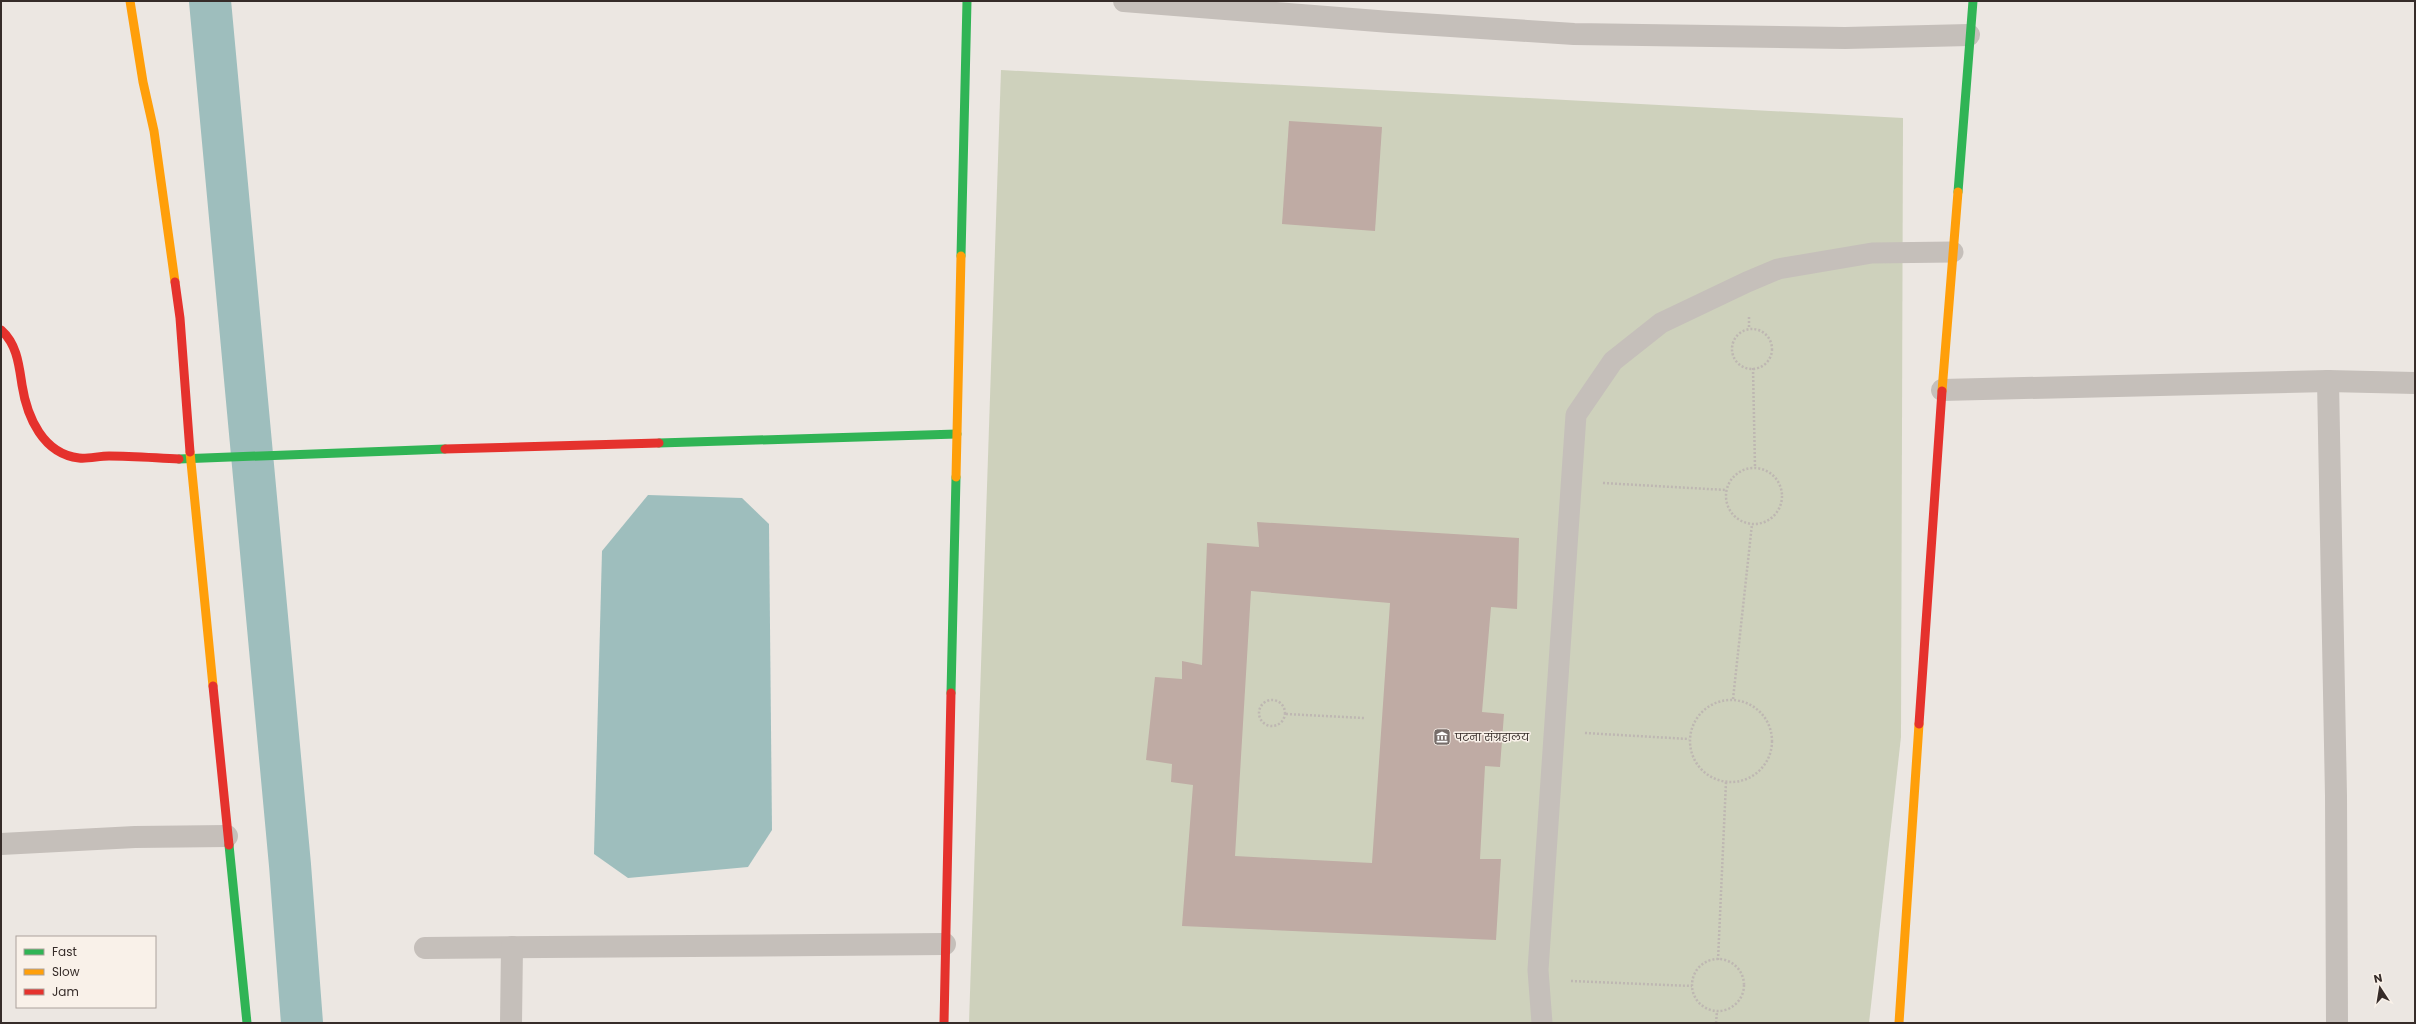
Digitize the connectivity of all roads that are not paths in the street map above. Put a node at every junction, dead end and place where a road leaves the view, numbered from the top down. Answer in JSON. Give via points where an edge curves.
{"nodes":[{"id":1,"x":130,"y":1,"type":"edge"},
{"id":2,"x":967,"y":1,"type":"edge"},
{"id":3,"x":1124,"y":1,"type":"edge"},
{"id":4,"x":1973,"y":1,"type":"edge"},
{"id":5,"x":1969,"y":35,"type":"junction"},
{"id":6,"x":1953,"y":252,"type":"junction"},
{"id":7,"x":1,"y":330,"type":"edge"},
{"id":8,"x":2328,"y":381,"type":"junction"},
{"id":9,"x":2415,"y":383,"type":"edge"},
{"id":10,"x":1942,"y":390,"type":"junction"},
{"id":11,"x":957,"y":434,"type":"junction"},
{"id":12,"x":191,"y":460,"type":"junction"},
{"id":13,"x":227,"y":836,"type":"junction"},
{"id":14,"x":1,"y":844,"type":"edge"},
{"id":15,"x":945,"y":944,"type":"junction"},
{"id":16,"x":512,"y":947,"type":"junction"},
{"id":17,"x":424,"y":948,"type":"dead end"},
{"id":18,"x":247,"y":1023,"type":"edge"},
{"id":19,"x":511,"y":1023,"type":"edge"},
{"id":20,"x":944,"y":1023,"type":"edge"},
{"id":21,"x":1542,"y":1023,"type":"edge"},
{"id":22,"x":1899,"y":1023,"type":"edge"},
{"id":23,"x":2337,"y":1023,"type":"edge"}],
"edges":[{"from":1,"to":12,"type":"street","via":[[170,237],[180,318]]},
{"from":2,"to":11,"type":"street"},
{"from":3,"to":5,"type":"street","via":[[1574,34],[1845,38]]},
{"from":4,"to":5,"type":"street"},
{"from":5,"to":6,"type":"street"},
{"from":6,"to":10,"type":"street"},
{"from":6,"to":21,"type":"lane","via":[[1872,253],[1778,269],[1661,323],[1613,361],[1576,415],[1537,979]]},
{"from":7,"to":12,"type":"street","via":[[10,338],[19,364],[25,403],[39,433],[56,452],[79,458],[108,456]]},
{"from":8,"to":9,"type":"street"},
{"from":8,"to":10,"type":"street"},
{"from":8,"to":23,"type":"street","via":[[2336,796]]},
{"from":10,"to":22,"type":"street"},
{"from":11,"to":12,"type":"street","via":[[297,453]]},
{"from":11,"to":15,"type":"street"},
{"from":12,"to":13,"type":"street"},
{"from":13,"to":14,"type":"street","via":[[135,837]]},
{"from":13,"to":18,"type":"street"},
{"from":15,"to":16,"type":"street"},
{"from":15,"to":20,"type":"street"},
{"from":16,"to":17,"type":"street"},
{"from":16,"to":19,"type":"street"}]}
